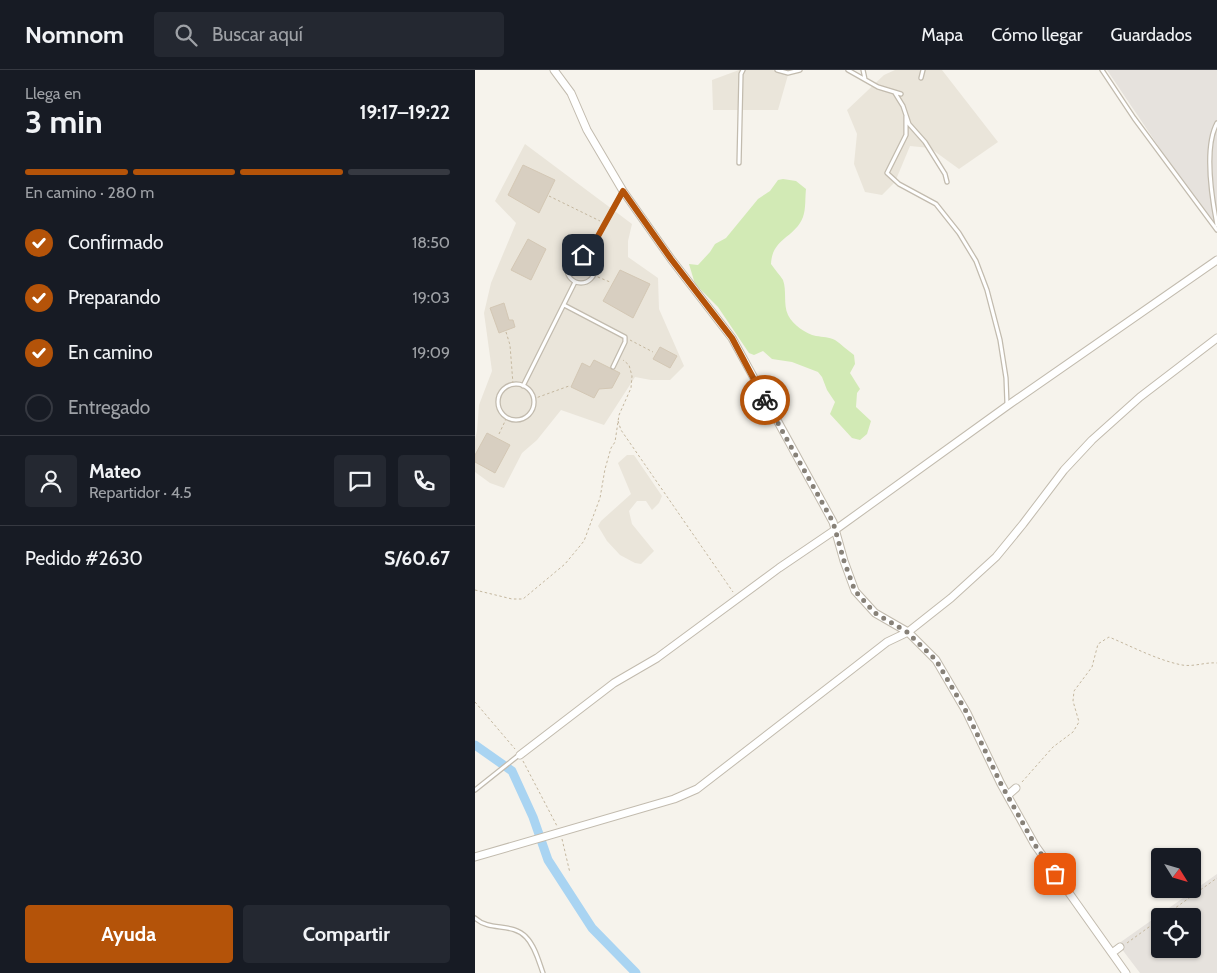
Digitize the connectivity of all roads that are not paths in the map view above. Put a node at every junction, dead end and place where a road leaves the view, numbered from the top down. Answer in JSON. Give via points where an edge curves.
{"nodes":[{"id":1,"x":554,"y":70,"type":"edge"},
{"id":2,"x":743,"y":70,"type":"edge"},
{"id":3,"x":777,"y":70,"type":"edge"},
{"id":4,"x":800,"y":70,"type":"edge"},
{"id":5,"x":848,"y":70,"type":"edge"},
{"id":6,"x":864,"y":70,"type":"edge"},
{"id":7,"x":923,"y":70,"type":"edge"},
{"id":8,"x":1102,"y":70,"type":"edge"},
{"id":9,"x":921,"y":78,"type":"dead end"},
{"id":10,"x":865,"y":79,"type":"junction"},
{"id":11,"x":895,"y":93,"type":"junction"},
{"id":12,"x":901,"y":94,"type":"dead end"},
{"id":13,"x":906,"y":116,"type":"junction"},
{"id":14,"x":1217,"y":124,"type":"edge"},
{"id":15,"x":739,"y":163,"type":"dead end"},
{"id":16,"x":947,"y":182,"type":"dead end"},
{"id":17,"x":623,"y":191,"type":"junction"},
{"id":18,"x":1217,"y":225,"type":"edge"},
{"id":19,"x":1217,"y":230,"type":"edge"},
{"id":20,"x":587,"y":256,"type":"junction"},
{"id":21,"x":1217,"y":260,"type":"edge"},
{"id":22,"x":575,"y":282,"type":"junction"},
{"id":23,"x":564,"y":305,"type":"junction"},
{"id":24,"x":1217,"y":338,"type":"edge"},
{"id":25,"x":613,"y":367,"type":"dead end"},
{"id":26,"x":523,"y":386,"type":"junction"},
{"id":27,"x":1007,"y":406,"type":"junction"},
{"id":28,"x":835,"y":530,"type":"junction"},
{"id":29,"x":907,"y":632,"type":"junction"},
{"id":30,"x":520,"y":755,"type":"joint"},
{"id":31,"x":1016,"y":788,"type":"road end"},
{"id":32,"x":475,"y":790,"type":"edge"},
{"id":33,"x":1008,"y":795,"type":"junction"},
{"id":34,"x":475,"y":857,"type":"edge"},
{"id":35,"x":475,"y":918,"type":"edge"},
{"id":36,"x":1120,"y":947,"type":"road end"},
{"id":37,"x":1112,"y":953,"type":"junction"},
{"id":38,"x":543,"y":973,"type":"edge"},
{"id":39,"x":1126,"y":973,"type":"edge"}],
"edges":[{"from":1,"to":17,"type":"street","via":[[571,93],[587,130]]},
{"from":2,"to":15,"type":"lane","via":[[739,101]]},
{"from":3,"to":4,"type":"lane","via":[[788,73]]},
{"from":5,"to":10,"type":"lane"},
{"from":6,"to":10,"type":"lane"},
{"from":7,"to":9,"type":"lane"},
{"from":8,"to":19,"type":"lane"},
{"from":10,"to":11,"type":"lane"},
{"from":11,"to":12,"type":"lane"},
{"from":11,"to":13,"type":"lane"},
{"from":13,"to":16,"type":"lane"},
{"from":13,"to":27,"type":"lane","via":[[906,134],[887,173],[899,184],[935,204],[959,233],[976,261],[1000,340]]},
{"from":14,"to":18,"type":"lane","via":[[1210,148],[1211,187]]},
{"from":17,"to":20,"type":"lane"},
{"from":17,"to":28,"type":"street","via":[[732,338]]},
{"from":20,"to":22,"type":"lane","via":[[593,262],[593,275],[588,281]]},
{"from":20,"to":22,"type":"lane","via":[[574,256],[568,263],[567,272]]},
{"from":21,"to":27,"type":"street"},
{"from":22,"to":23,"type":"lane"},
{"from":23,"to":25,"type":"lane","via":[[625,337]]},
{"from":23,"to":26,"type":"lane"},
{"from":24,"to":29,"type":"street","via":[[1146,392],[1092,440],[1064,470],[996,557]]},
{"from":26,"to":26,"type":"lane","via":[[531,392],[531,409],[525,417],[507,417],[499,409],[498,398],[505,388],[513,384]]},
{"from":27,"to":28,"type":"street"},
{"from":28,"to":29,"type":"street","via":[[855,591],[875,613]]},
{"from":28,"to":30,"type":"street","via":[[657,658],[614,682]]},
{"from":29,"to":33,"type":"street","via":[[936,660]]},
{"from":29,"to":34,"type":"street","via":[[887,642],[691,793]]},
{"from":30,"to":32,"type":"lane"},
{"from":31,"to":33,"type":"street"},
{"from":33,"to":37,"type":"street","via":[[1035,845]]},
{"from":35,"to":38,"type":"lane","via":[[485,925],[513,928],[521,933],[532,945]]},
{"from":36,"to":37,"type":"street"},
{"from":37,"to":39,"type":"street"}]}
